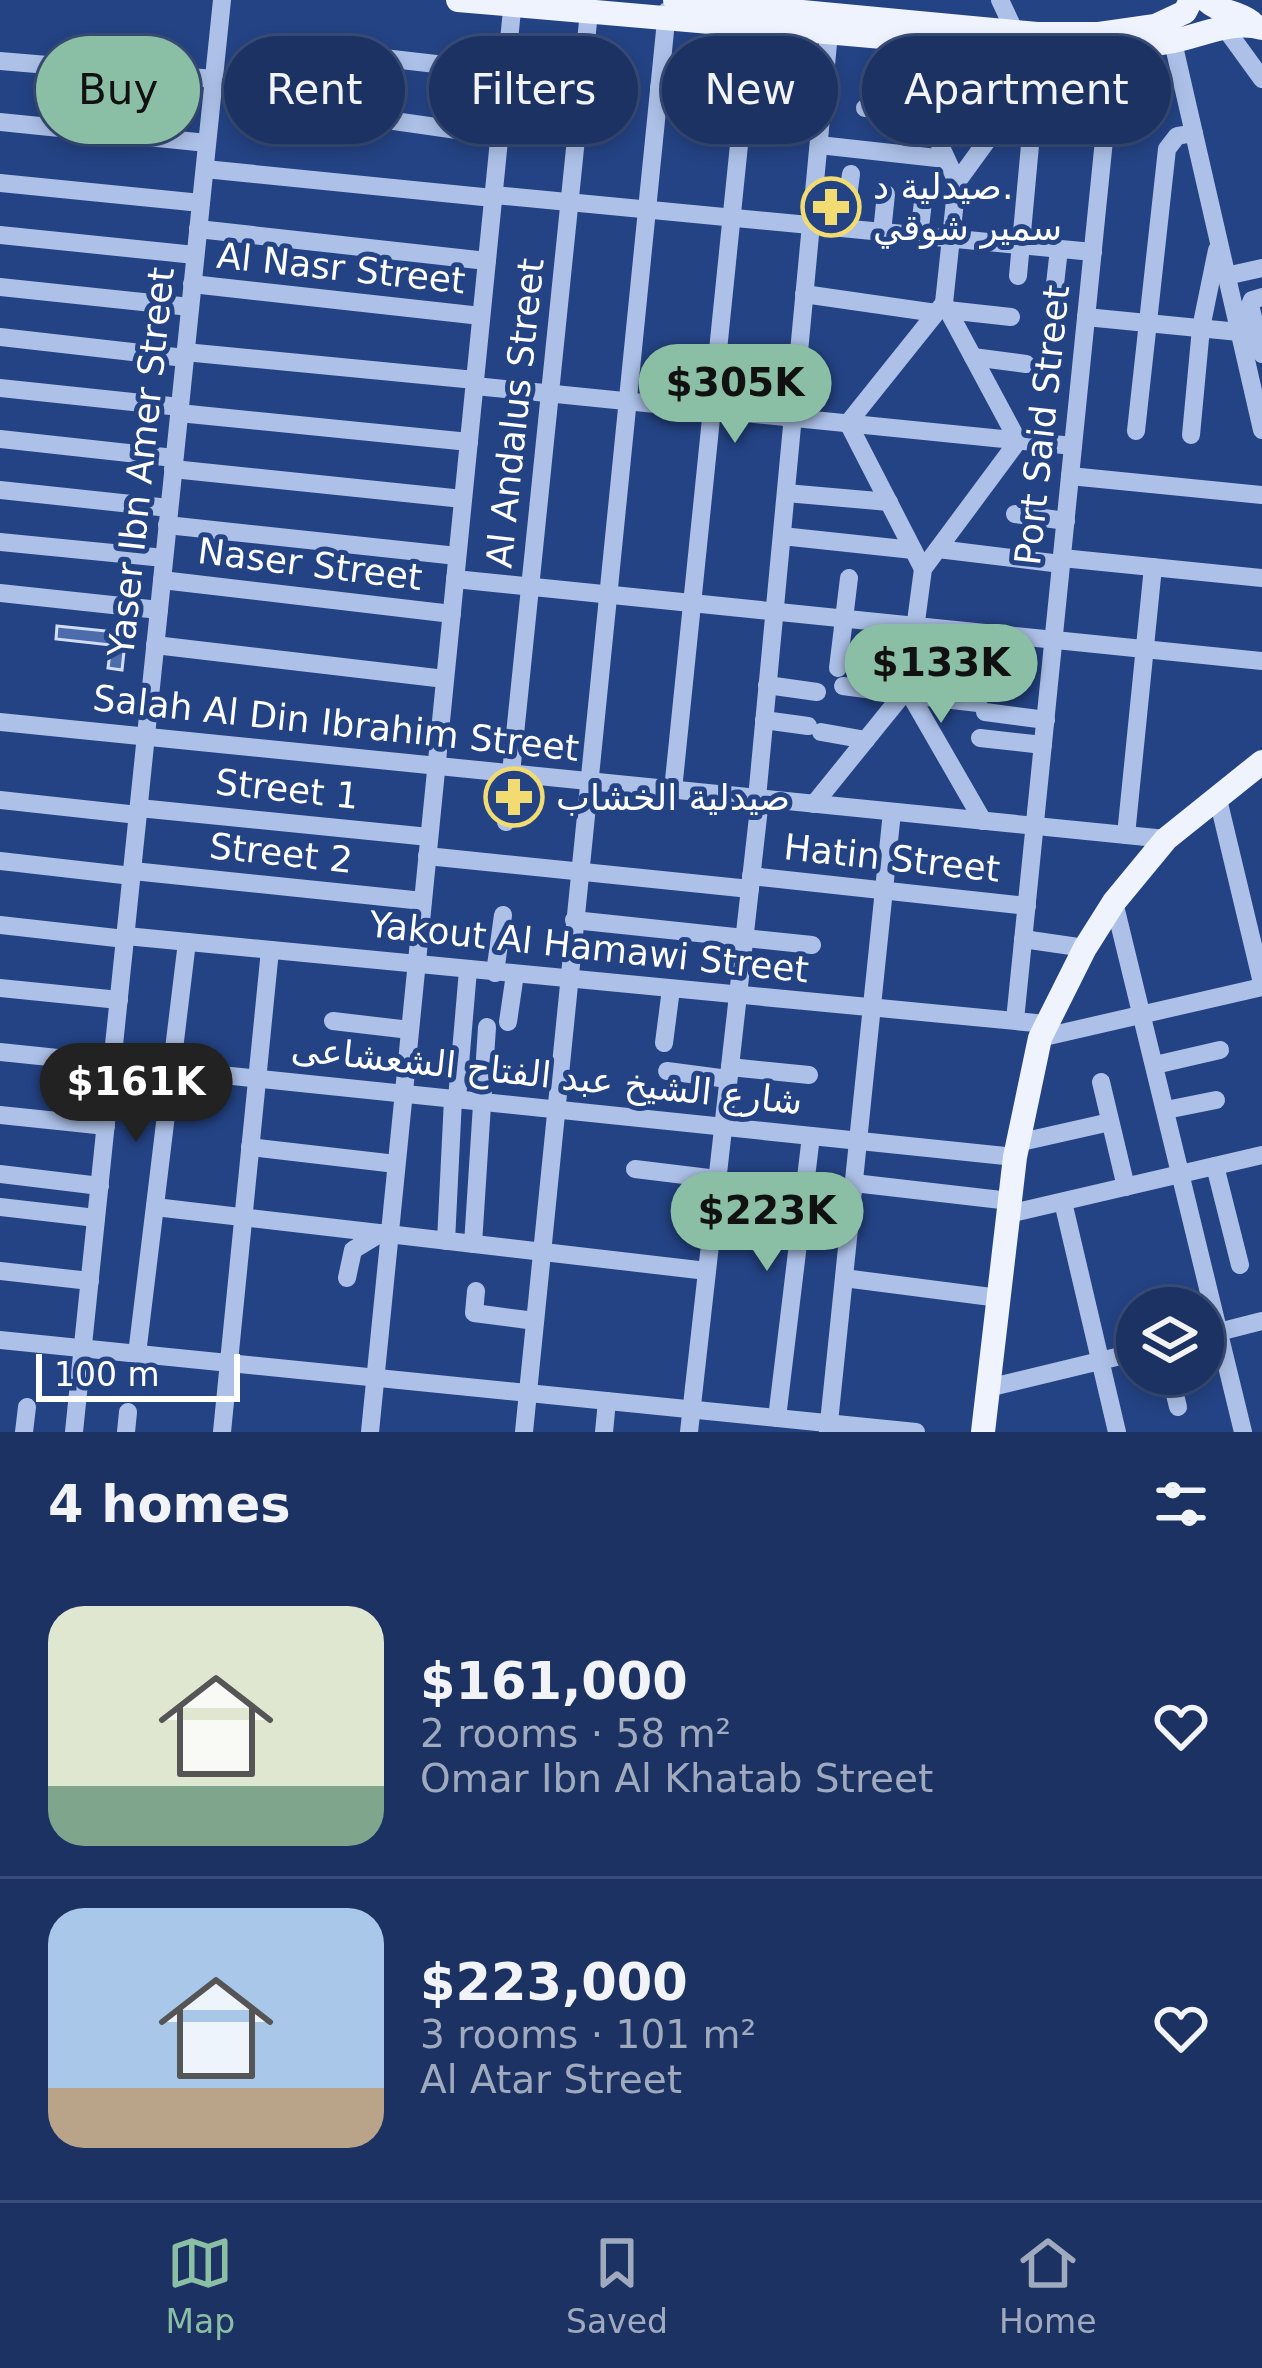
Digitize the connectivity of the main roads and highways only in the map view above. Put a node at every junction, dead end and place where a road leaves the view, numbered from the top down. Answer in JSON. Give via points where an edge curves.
{"nodes":[{"id":1,"x":458,"y":0,"type":"edge"},
{"id":2,"x":1191,"y":0,"type":"edge"},
{"id":3,"x":1206,"y":0,"type":"edge"},
{"id":4,"x":513,"y":2,"type":"edge"},
{"id":5,"x":670,"y":6,"type":"edge"},
{"id":6,"x":824,"y":15,"type":"edge"},
{"id":7,"x":1258,"y":26,"type":"edge"},
{"id":8,"x":885,"y":36,"type":"edge"},
{"id":9,"x":1030,"y":36,"type":"edge"},
{"id":10,"x":1097,"y":36,"type":"edge"},
{"id":11,"x":1171,"y":42,"type":"edge"},
{"id":12,"x":1262,"y":762,"type":"edge"},
{"id":13,"x":983,"y":1432,"type":"edge"}],
"edges":[{"from":1,"to":4,"type":"main road"},
{"from":2,"to":10,"type":"main road","via":[[1185,12],[1155,26]]},
{"from":3,"to":7,"type":"main road"},
{"from":4,"to":5,"type":"main road","via":[[589,12]]},
{"from":5,"to":6,"type":"main road"},
{"from":6,"to":8,"type":"main road"},
{"from":6,"to":9,"type":"main road"},
{"from":7,"to":11,"type":"main road"},
{"from":12,"to":13,"type":"main road","via":[[1166,839],[1114,902],[1043,1031],[1016,1150]]}]}
